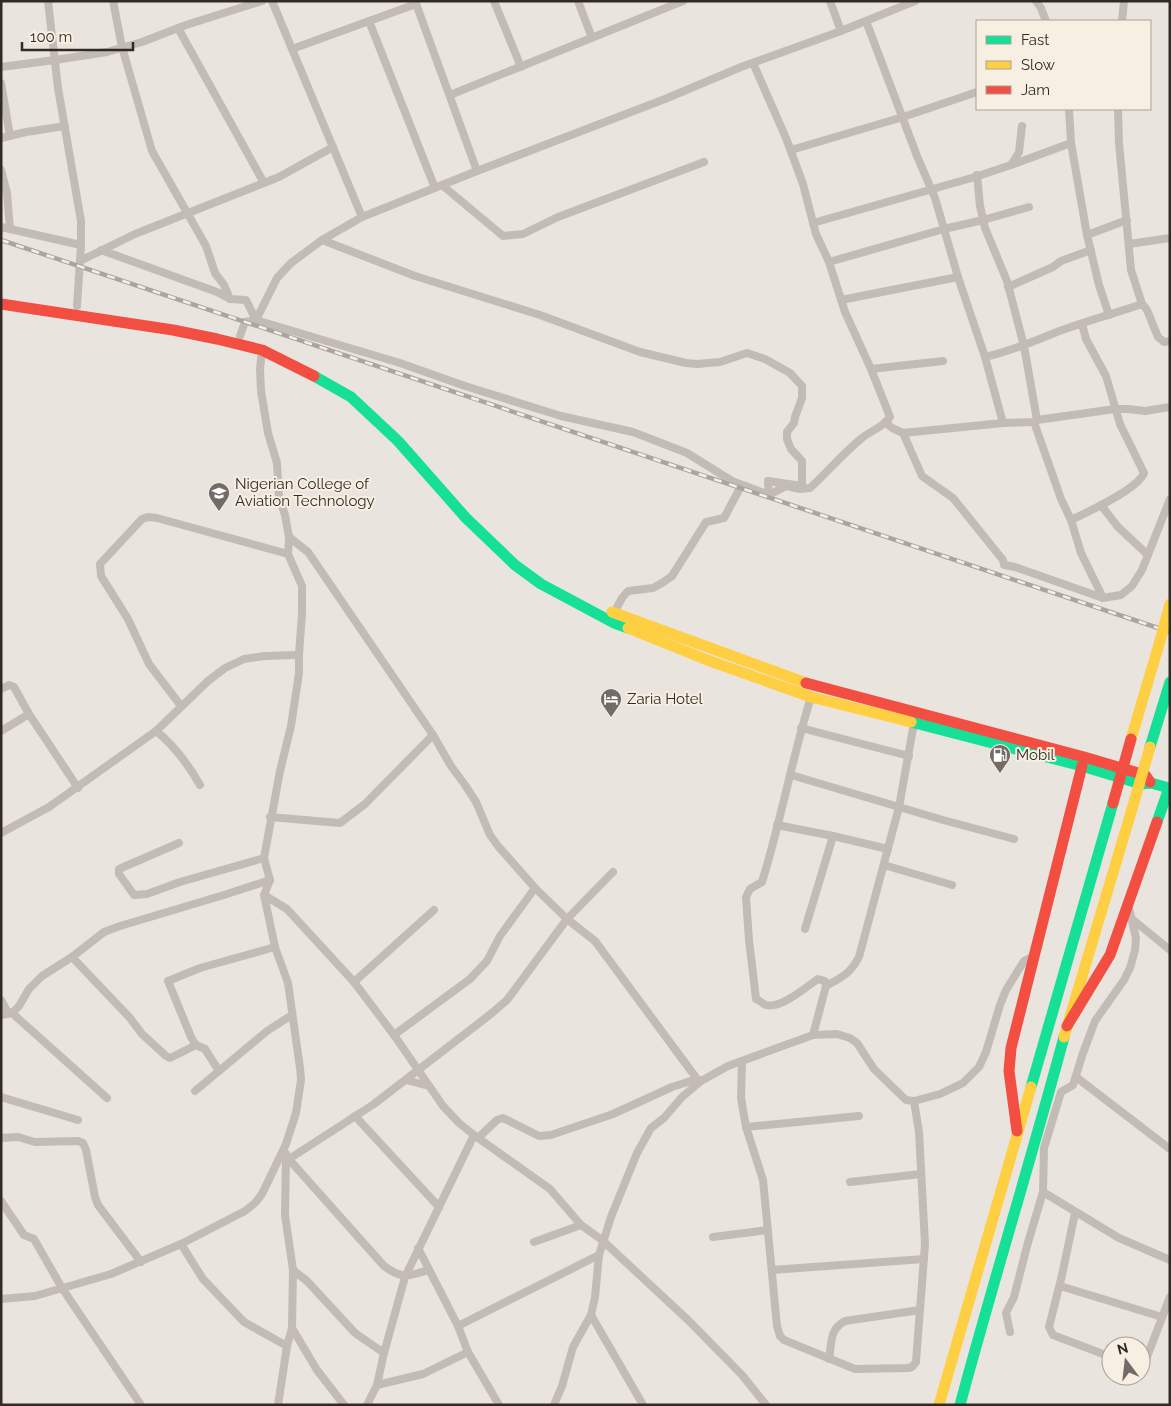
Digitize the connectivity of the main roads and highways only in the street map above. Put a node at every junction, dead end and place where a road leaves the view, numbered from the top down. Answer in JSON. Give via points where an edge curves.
{"nodes":[{"id":1,"x":1,"y":294,"type":"edge"},
{"id":2,"x":1,"y":304,"type":"edge"},
{"id":3,"x":1170,"y":604,"type":"edge"},
{"id":4,"x":1170,"y":682,"type":"edge"},
{"id":5,"x":1082,"y":766,"type":"junction"},
{"id":6,"x":1151,"y":783,"type":"junction"},
{"id":7,"x":1077,"y":929,"type":"junction"},
{"id":8,"x":1095,"y":933,"type":"junction"},
{"id":9,"x":1067,"y":1026,"type":"junction"},
{"id":10,"x":1016,"y":1142,"type":"junction"},
{"id":11,"x":939,"y":1405,"type":"edge"},
{"id":12,"x":960,"y":1405,"type":"edge"}],
"edges":[{"from":1,"to":6,"type":"highway","via":[[189,324],[240,336],[295,355],[358,392],[405,435],[517,556],[550,579],[614,613],[809,684],[1084,757],[1145,775]]},
{"from":2,"to":5,"type":"highway","via":[[173,330],[262,350],[351,397],[398,441],[491,543],[541,584],[623,626],[811,697]]},
{"from":3,"to":7,"type":"highway","bridge":true},
{"from":4,"to":8,"type":"highway","bridge":true},
{"from":5,"to":6,"type":"highway","via":[[1141,784]]},
{"from":5,"to":10,"type":"highway","via":[[1010,1059]]},
{"from":6,"to":9,"type":"highway","via":[[1168,788],[1110,955]]},
{"from":7,"to":8,"type":"highway"},
{"from":7,"to":10,"type":"highway"},
{"from":8,"to":9,"type":"highway"},
{"from":9,"to":12,"type":"highway"},
{"from":10,"to":11,"type":"highway"}]}
